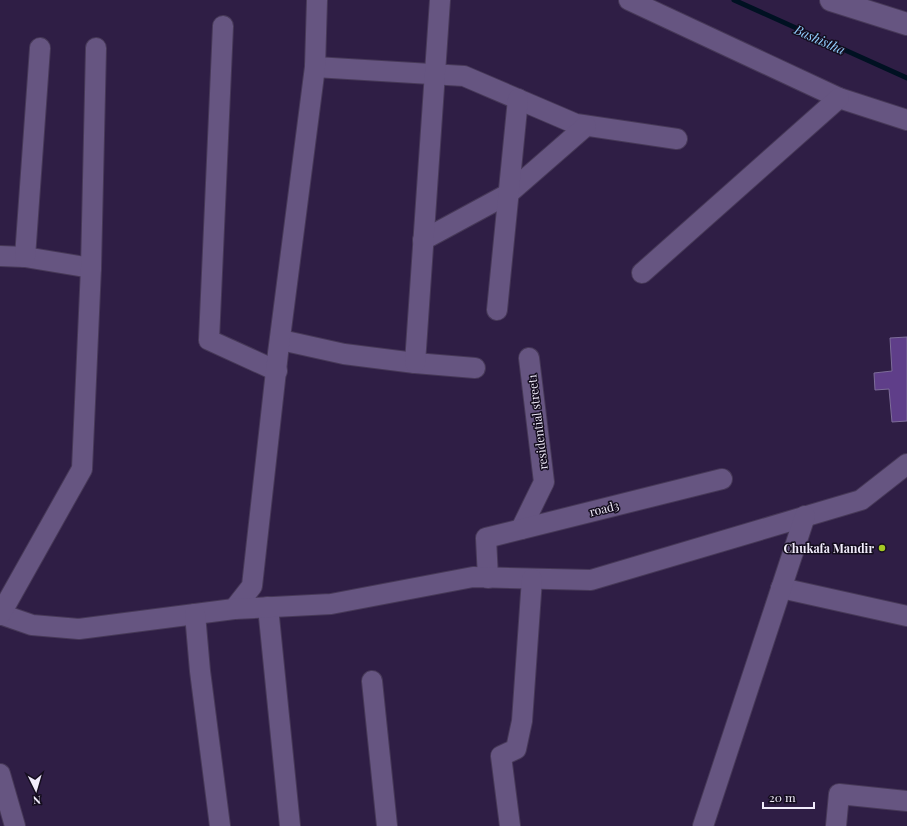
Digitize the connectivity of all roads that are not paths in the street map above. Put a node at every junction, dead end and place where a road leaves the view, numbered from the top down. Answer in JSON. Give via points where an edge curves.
{"nodes":[{"id":1,"x":317,"y":0,"type":"edge"},
{"id":2,"x":440,"y":0,"type":"edge"},
{"id":3,"x":629,"y":0,"type":"edge"},
{"id":4,"x":840,"y":2,"type":"edge"},
{"id":5,"x":907,"y":24,"type":"edge"},
{"id":6,"x":223,"y":26,"type":"dead end"},
{"id":7,"x":40,"y":48,"type":"dead end"},
{"id":8,"x":96,"y":48,"type":"dead end"},
{"id":9,"x":316,"y":67,"type":"junction"},
{"id":10,"x":435,"y":74,"type":"junction"},
{"id":11,"x":839,"y":98,"type":"junction"},
{"id":12,"x":518,"y":99,"type":"junction"},
{"id":13,"x":907,"y":120,"type":"edge"},
{"id":14,"x":586,"y":126,"type":"junction"},
{"id":15,"x":677,"y":139,"type":"dead end"},
{"id":16,"x":508,"y":194,"type":"junction"},
{"id":17,"x":423,"y":240,"type":"junction"},
{"id":18,"x":0,"y":256,"type":"edge"},
{"id":19,"x":25,"y":257,"type":"junction"},
{"id":20,"x":91,"y":268,"type":"junction"},
{"id":21,"x":642,"y":272,"type":"dead end"},
{"id":22,"x":497,"y":310,"type":"dead end"},
{"id":23,"x":281,"y":340,"type":"junction"},
{"id":24,"x":529,"y":358,"type":"dead end"},
{"id":25,"x":415,"y":363,"type":"junction"},
{"id":26,"x":475,"y":368,"type":"dead end"},
{"id":27,"x":277,"y":371,"type":"junction"},
{"id":28,"x":907,"y":464,"type":"edge"},
{"id":29,"x":722,"y":479,"type":"dead end"},
{"id":30,"x":805,"y":516,"type":"junction"},
{"id":31,"x":521,"y":529,"type":"junction"},
{"id":32,"x":488,"y":578,"type":"junction"},
{"id":33,"x":532,"y":578,"type":"junction"},
{"id":34,"x":782,"y":588,"type":"junction"},
{"id":35,"x":268,"y":607,"type":"junction"},
{"id":36,"x":234,"y":609,"type":"junction"},
{"id":37,"x":0,"y":614,"type":"edge"},
{"id":38,"x":195,"y":614,"type":"junction"},
{"id":39,"x":907,"y":616,"type":"edge"},
{"id":40,"x":372,"y":681,"type":"dead end"},
{"id":41,"x":0,"y":774,"type":"edge"},
{"id":42,"x":907,"y":801,"type":"edge"},
{"id":43,"x":15,"y":826,"type":"edge"},
{"id":44,"x":220,"y":826,"type":"edge"},
{"id":45,"x":290,"y":826,"type":"edge"},
{"id":46,"x":387,"y":826,"type":"edge"},
{"id":47,"x":510,"y":826,"type":"edge"},
{"id":48,"x":703,"y":826,"type":"edge"},
{"id":49,"x":836,"y":826,"type":"edge"}],
"edges":[{"from":1,"to":9,"type":"street"},
{"from":2,"to":10,"type":"street"},
{"from":3,"to":11,"type":"street"},
{"from":4,"to":5,"type":"street"},
{"from":6,"to":27,"type":"street","via":[[209,340]]},
{"from":7,"to":19,"type":"street"},
{"from":8,"to":20,"type":"street"},
{"from":9,"to":10,"type":"street"},
{"from":9,"to":23,"type":"street","via":[[301,167]]},
{"from":10,"to":12,"type":"street","via":[[464,76]]},
{"from":10,"to":17,"type":"street"},
{"from":11,"to":13,"type":"street"},
{"from":11,"to":21,"type":"street"},
{"from":12,"to":14,"type":"street"},
{"from":12,"to":16,"type":"street"},
{"from":14,"to":15,"type":"street"},
{"from":14,"to":16,"type":"street"},
{"from":16,"to":17,"type":"street"},
{"from":16,"to":22,"type":"street"},
{"from":17,"to":25,"type":"street"},
{"from":18,"to":19,"type":"street"},
{"from":19,"to":20,"type":"street"},
{"from":20,"to":37,"type":"street","via":[[82,469]]},
{"from":23,"to":25,"type":"street","via":[[344,354]]},
{"from":23,"to":27,"type":"street"},
{"from":24,"to":31,"type":"street","name":"residential street1","via":[[544,482]]},
{"from":25,"to":26,"type":"street"},
{"from":27,"to":36,"type":"street","via":[[252,586]]},
{"from":28,"to":30,"type":"street","via":[[861,500]]},
{"from":29,"to":31,"type":"street","name":"road3"},
{"from":30,"to":33,"type":"street","via":[[591,580]]},
{"from":30,"to":34,"type":"street"},
{"from":31,"to":32,"type":"street","name":"road3","via":[[486,538]]},
{"from":32,"to":33,"type":"street"},
{"from":32,"to":35,"type":"street","via":[[473,578],[331,604]]},
{"from":33,"to":47,"type":"street","via":[[522,721],[516,749],[501,756]]},
{"from":34,"to":39,"type":"street"},
{"from":34,"to":48,"type":"street"},
{"from":35,"to":36,"type":"street"},
{"from":35,"to":45,"type":"street"},
{"from":36,"to":38,"type":"street"},
{"from":37,"to":38,"type":"street","via":[[32,625],[79,629]]},
{"from":38,"to":44,"type":"street"},
{"from":40,"to":46,"type":"street"},
{"from":41,"to":43,"type":"street"},
{"from":42,"to":49,"type":"street","via":[[839,794]]}]}
